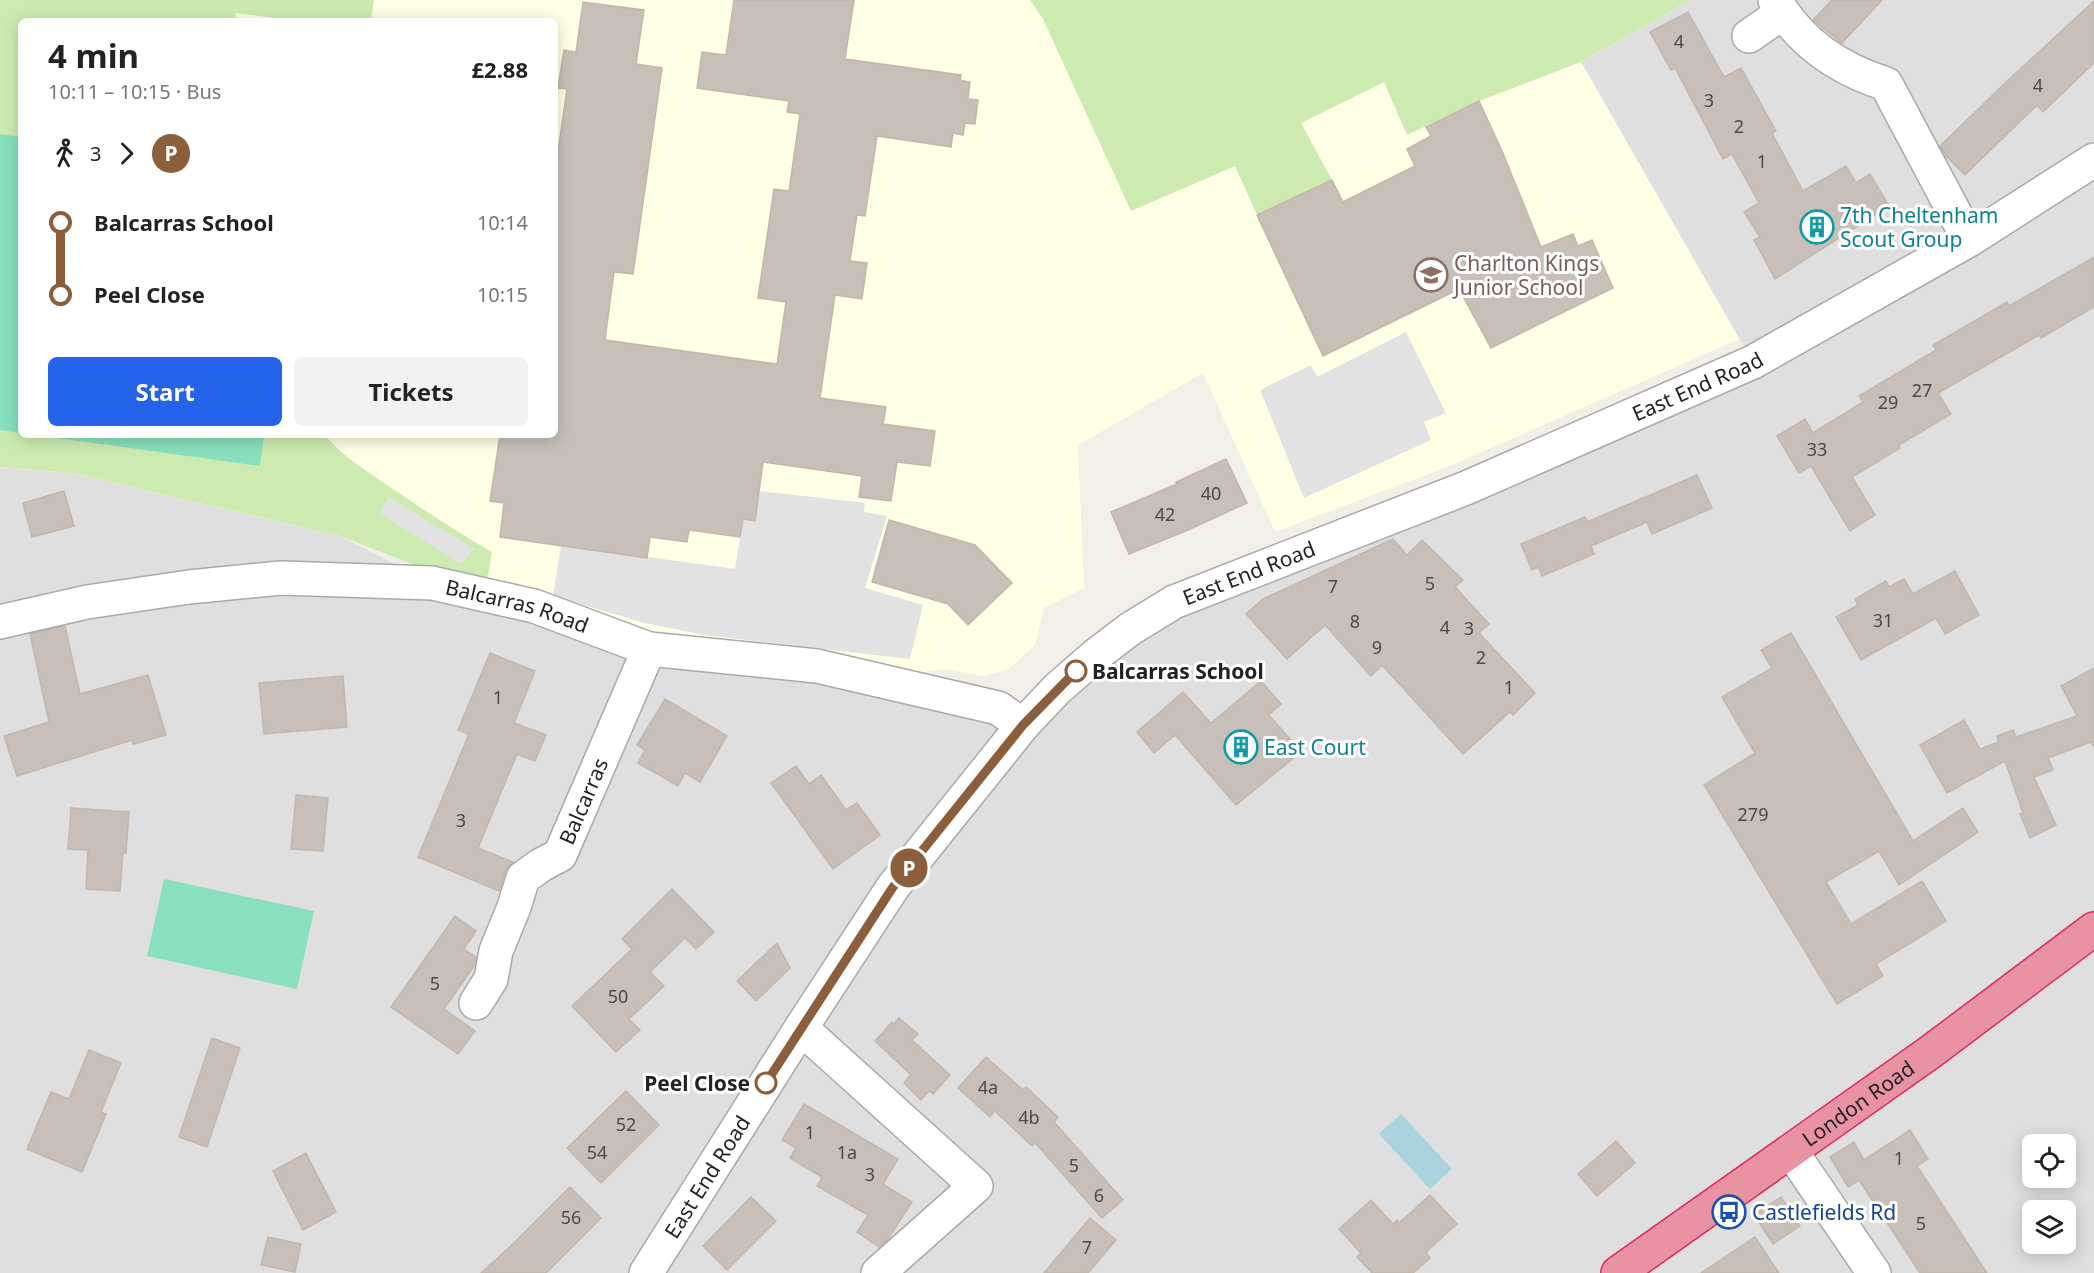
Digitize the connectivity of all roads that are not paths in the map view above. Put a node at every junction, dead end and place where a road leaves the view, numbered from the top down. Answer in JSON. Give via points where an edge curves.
{"nodes":[{"id":1,"x":1778,"y":6,"type":"edge"},
{"id":2,"x":1749,"y":36,"type":"dead end"},
{"id":3,"x":2094,"y":160,"type":"edge"},
{"id":4,"x":1969,"y":240,"type":"junction"},
{"id":5,"x":0,"y":622,"type":"edge"},
{"id":6,"x":649,"y":649,"type":"junction"},
{"id":7,"x":1023,"y":725,"type":"junction"},
{"id":8,"x":2094,"y":929,"type":"edge"},
{"id":9,"x":476,"y":1003,"type":"dead end"},
{"id":10,"x":801,"y":1028,"type":"junction"},
{"id":11,"x":1791,"y":1151,"type":"junction"},
{"id":12,"x":646,"y":1273,"type":"edge"},
{"id":13,"x":878,"y":1273,"type":"edge"},
{"id":14,"x":1618,"y":1273,"type":"edge"},
{"id":15,"x":1874,"y":1273,"type":"edge"}],
"edges":[{"from":1,"to":2,"type":"street"},
{"from":1,"to":4,"type":"street","via":[[1817,50],[1839,65],[1886,84]]},
{"from":3,"to":4,"type":"street","name":"East End Road"},
{"from":4,"to":7,"type":"street","name":"East End Road","via":[[1753,362],[1466,488],[1174,602],[1096,655]]},
{"from":5,"to":6,"type":"street","name":"Balcarras Road","via":[[87,602],[281,578],[432,583],[534,606]]},
{"from":6,"to":7,"type":"street","name":"Balcarras Road","via":[[817,666],[998,708]]},
{"from":6,"to":9,"type":"street","name":"Balcarras","via":[[560,855],[523,878],[496,951],[491,979]]},
{"from":7,"to":10,"type":"street","name":"East End Road","via":[[893,887]]},
{"from":8,"to":11,"type":"highway","name":"London Road"},
{"from":10,"to":12,"type":"street","name":"East End Road"},
{"from":10,"to":13,"type":"street","via":[[976,1186]]},
{"from":11,"to":14,"type":"highway","name":"London Road"},
{"from":11,"to":15,"type":"street"}]}
